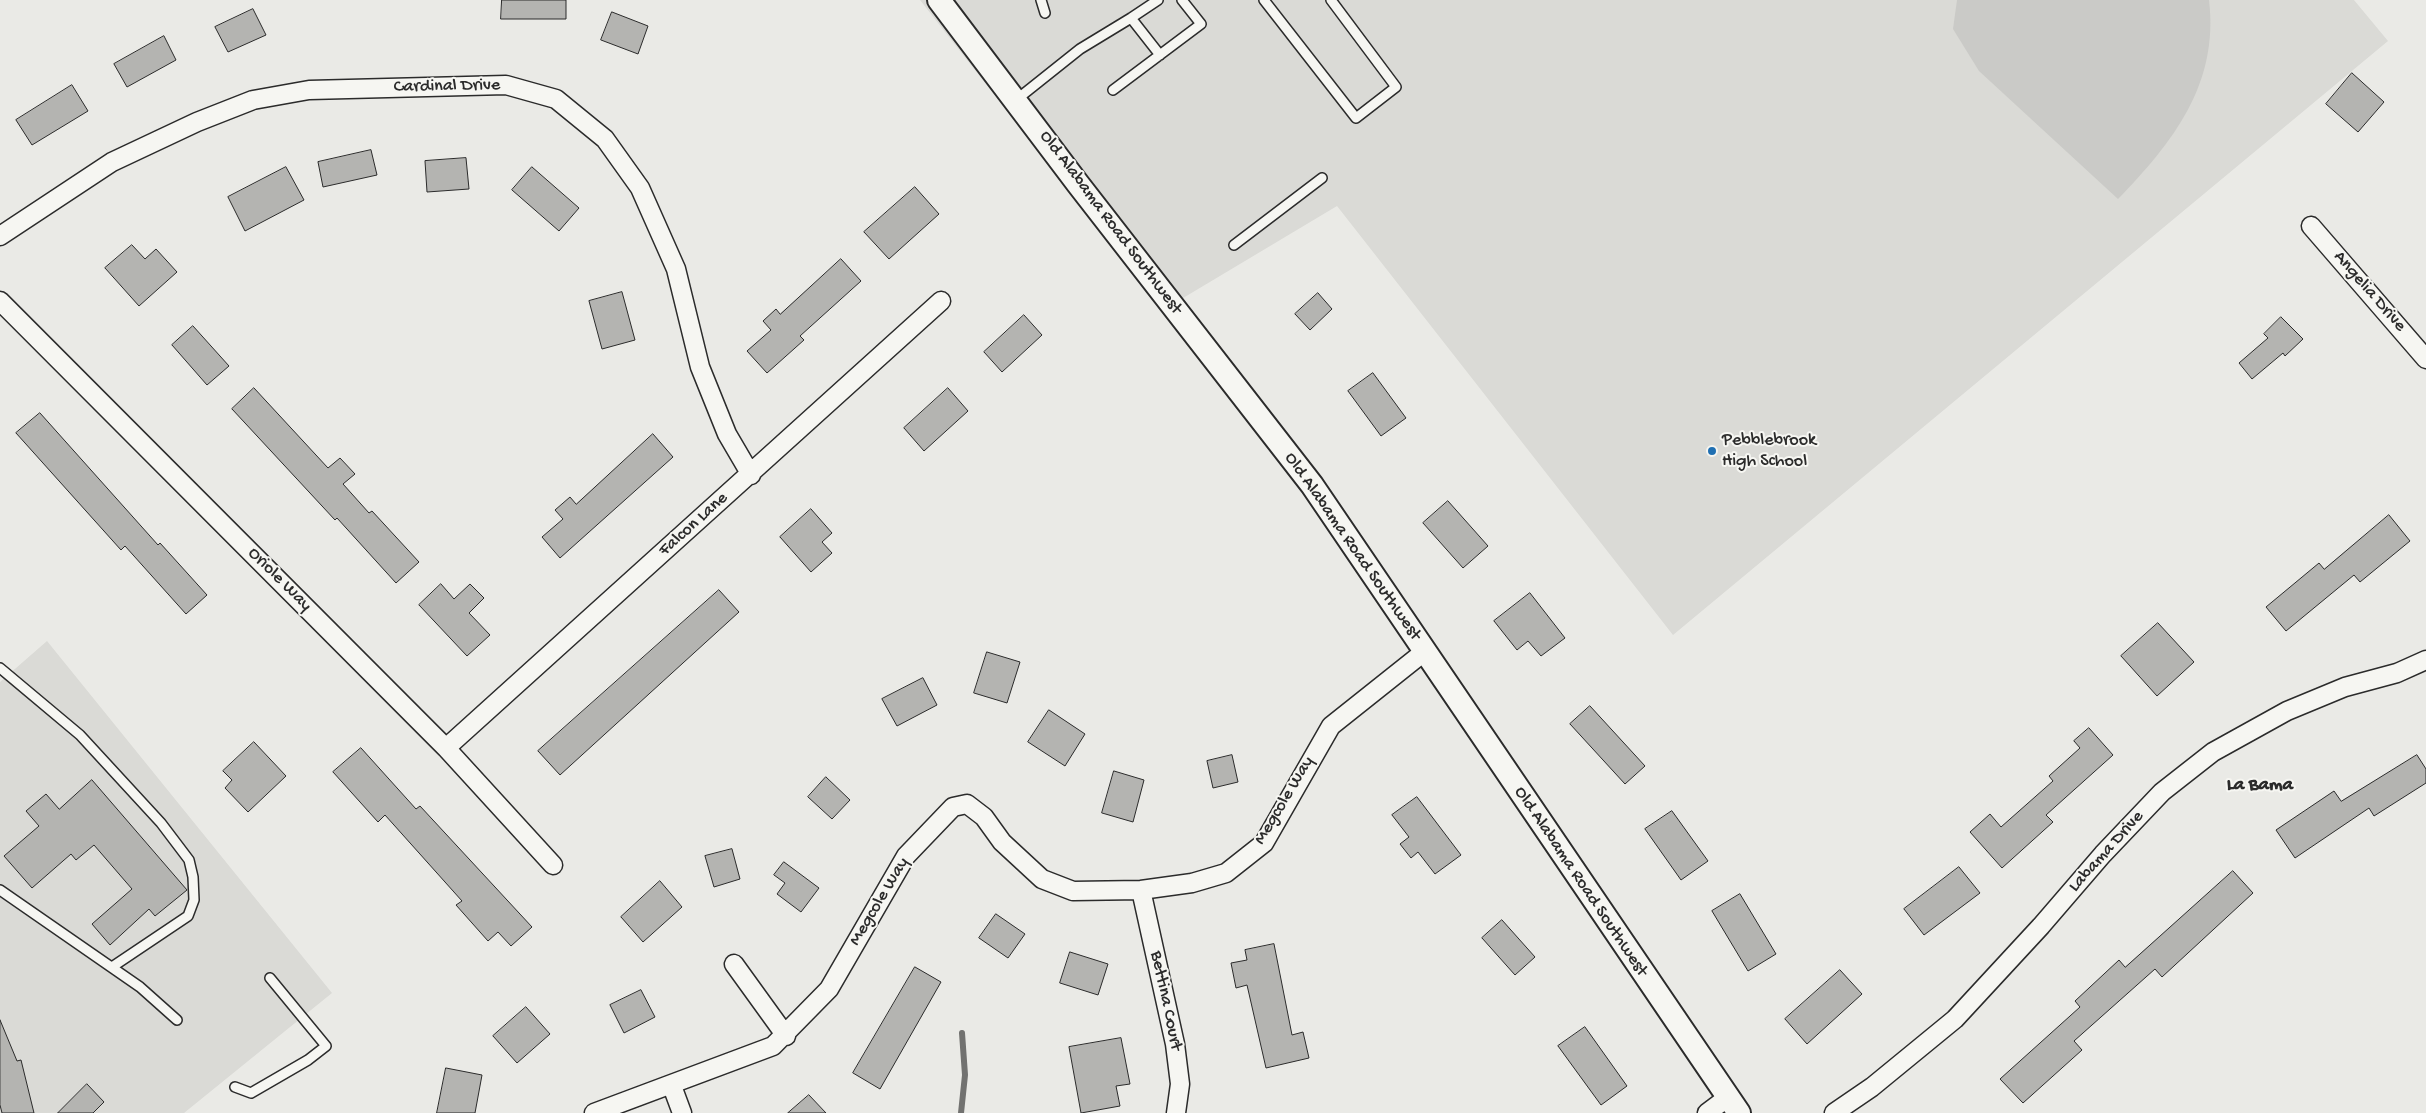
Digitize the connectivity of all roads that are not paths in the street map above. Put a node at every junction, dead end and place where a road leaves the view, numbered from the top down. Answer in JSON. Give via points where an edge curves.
{"nodes":[{"id":1,"x":939,"y":0,"type":"edge"},
{"id":2,"x":1041,"y":0,"type":"edge"},
{"id":3,"x":1158,"y":0,"type":"edge"},
{"id":4,"x":1182,"y":0,"type":"edge"},
{"id":5,"x":1264,"y":0,"type":"edge"},
{"id":6,"x":1331,"y":0,"type":"edge"},
{"id":7,"x":1044,"y":13,"type":"dead end"},
{"id":8,"x":1132,"y":18,"type":"junction"},
{"id":9,"x":1160,"y":55,"type":"junction"},
{"id":10,"x":1113,"y":90,"type":"dead end"},
{"id":11,"x":1016,"y":100,"type":"junction"},
{"id":12,"x":1322,"y":178,"type":"dead end"},
{"id":13,"x":2311,"y":226,"type":"dead end"},
{"id":14,"x":0,"y":236,"type":"edge"},
{"id":15,"x":1234,"y":245,"type":"dead end"},
{"id":16,"x":0,"y":301,"type":"edge"},
{"id":17,"x":941,"y":301,"type":"dead end"},
{"id":18,"x":2426,"y":359,"type":"edge"},
{"id":19,"x":751,"y":475,"type":"junction"},
{"id":20,"x":1424,"y":652,"type":"junction"},
{"id":21,"x":2426,"y":660,"type":"edge"},
{"id":22,"x":0,"y":668,"type":"edge"},
{"id":23,"x":446,"y":748,"type":"junction"},
{"id":24,"x":553,"y":865,"type":"dead end"},
{"id":25,"x":0,"y":890,"type":"edge"},
{"id":26,"x":1140,"y":890,"type":"junction"},
{"id":27,"x":734,"y":964,"type":"dead end"},
{"id":28,"x":112,"y":967,"type":"junction"},
{"id":29,"x":270,"y":978,"type":"dead end"},
{"id":30,"x":177,"y":1020,"type":"dead end"},
{"id":31,"x":786,"y":1036,"type":"junction"},
{"id":32,"x":672,"y":1086,"type":"junction"},
{"id":33,"x":235,"y":1087,"type":"dead end"},
{"id":34,"x":1733,"y":1105,"type":"edge"},
{"id":35,"x":594,"y":1113,"type":"edge"},
{"id":36,"x":682,"y":1113,"type":"edge"},
{"id":37,"x":1176,"y":1113,"type":"edge"},
{"id":38,"x":1707,"y":1113,"type":"edge"},
{"id":39,"x":1834,"y":1113,"type":"edge"}],
"edges":[{"from":1,"to":11,"type":"street","name":"Old Alabama Road Southwest"},
{"from":2,"to":7,"type":"lane"},
{"from":3,"to":8,"type":"lane"},
{"from":4,"to":9,"type":"lane","via":[[1201,24]]},
{"from":5,"to":6,"type":"lane","via":[[1356,118],[1396,87]]},
{"from":8,"to":9,"type":"lane"},
{"from":8,"to":11,"type":"lane","via":[[1080,49]]},
{"from":9,"to":10,"type":"lane"},
{"from":11,"to":20,"type":"street","name":"Old Alabama Road Southwest","via":[[1312,485]]},
{"from":12,"to":15,"type":"lane"},
{"from":13,"to":18,"type":"street","name":"Angelia Drive"},
{"from":14,"to":19,"type":"street","name":"Cardinal Drive","via":[[112,162],[253,100],[309,90],[506,85],[556,99],[605,139],[640,188],[676,269],[700,367],[726,434]]},
{"from":16,"to":23,"type":"street","name":"Oriole Way"},
{"from":17,"to":19,"type":"street","name":"Falcon Lane"},
{"from":19,"to":23,"type":"street","name":"Falcon Lane"},
{"from":20,"to":26,"type":"street","name":"Megcole Way","via":[[1331,726],[1264,843],[1247,858],[1226,872],[1192,883]]},
{"from":20,"to":34,"type":"street","name":"Old Alabama Road Southwest"},
{"from":21,"to":39,"type":"street","name":"Labama Drive","via":[[2396,673],[2345,687],[2287,711],[2213,752],[2162,792],[1955,1019],[1872,1087]]},
{"from":22,"to":28,"type":"lane","via":[[80,734],[161,822],[189,860],[194,900],[188,916]]},
{"from":23,"to":24,"type":"street","name":"Oriole Way"},
{"from":25,"to":28,"type":"lane"},
{"from":26,"to":31,"type":"street","name":"Megcole Way","via":[[1073,891],[1042,880],[1002,842],[984,817],[967,804],[953,807],[906,856],[829,989]]},
{"from":26,"to":37,"type":"street","name":"Bettina Court","via":[[1175,1044],[1180,1084]]},
{"from":27,"to":31,"type":"street"},
{"from":28,"to":30,"type":"lane"},
{"from":29,"to":33,"type":"lane","via":[[326,1046],[251,1093]]},
{"from":31,"to":32,"type":"street","name":"Megcole Way","via":[[773,1046]]},
{"from":32,"to":35,"type":"street","name":"Megcole Way"},
{"from":32,"to":36,"type":"street"},
{"from":34,"to":38,"type":"street"}]}
